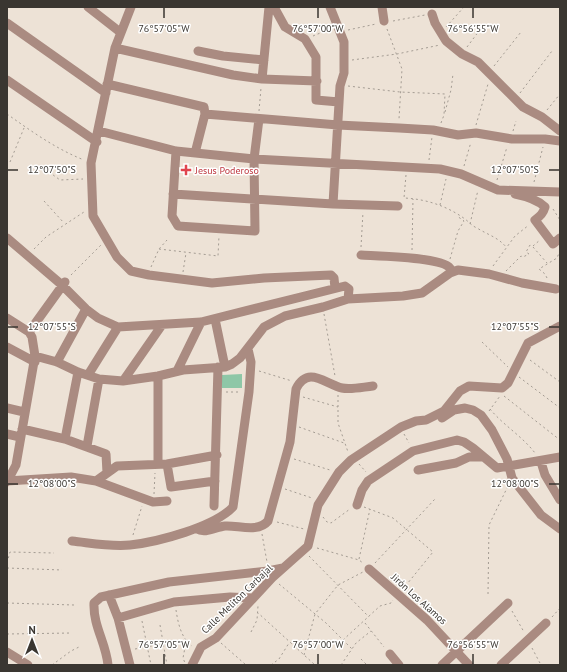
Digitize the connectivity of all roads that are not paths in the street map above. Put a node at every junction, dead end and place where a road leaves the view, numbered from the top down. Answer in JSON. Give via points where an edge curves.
{"nodes":[{"id":1,"x":88,"y":7,"type":"edge"},
{"id":2,"x":131,"y":7,"type":"edge"},
{"id":3,"x":268,"y":7,"type":"edge"},
{"id":4,"x":274,"y":7,"type":"edge"},
{"id":5,"x":330,"y":7,"type":"edge"},
{"id":6,"x":382,"y":7,"type":"edge"},
{"id":7,"x":432,"y":14,"type":"dead end"},
{"id":8,"x":384,"y":21,"type":"road end"},
{"id":9,"x":7,"y":23,"type":"edge"},
{"id":10,"x":120,"y":32,"type":"junction"},
{"id":11,"x":115,"y":48,"type":"junction"},
{"id":12,"x":198,"y":51,"type":"dead end"},
{"id":13,"x":264,"y":60,"type":"junction"},
{"id":14,"x":262,"y":79,"type":"junction"},
{"id":15,"x":7,"y":80,"type":"edge"},
{"id":16,"x":317,"y":81,"type":"junction"},
{"id":17,"x":106,"y":88,"type":"junction"},
{"id":18,"x":339,"y":102,"type":"junction"},
{"id":19,"x":204,"y":114,"type":"junction"},
{"id":20,"x":259,"y":119,"type":"junction"},
{"id":21,"x":338,"y":125,"type":"junction"},
{"id":22,"x":99,"y":131,"type":"junction"},
{"id":23,"x":560,"y":131,"type":"edge"},
{"id":24,"x":560,"y":141,"type":"edge"},
{"id":25,"x":96,"y":142,"type":"junction"},
{"id":26,"x":176,"y":151,"type":"junction"},
{"id":27,"x":195,"y":152,"type":"junction"},
{"id":28,"x":254,"y":159,"type":"junction"},
{"id":29,"x":334,"y":164,"type":"junction"},
{"id":30,"x":496,"y":189,"type":"junction"},
{"id":31,"x":560,"y":192,"type":"edge"},
{"id":32,"x":173,"y":194,"type":"junction"},
{"id":33,"x":254,"y":199,"type":"junction"},
{"id":34,"x":332,"y":204,"type":"junction"},
{"id":35,"x":398,"y":206,"type":"dead end"},
{"id":36,"x":7,"y":238,"type":"edge"},
{"id":37,"x":560,"y":238,"type":"edge"},
{"id":38,"x":361,"y":255,"type":"road end"},
{"id":39,"x":449,"y":269,"type":"junction"},
{"id":40,"x":63,"y":284,"type":"junction"},
{"id":41,"x":335,"y":288,"type":"junction"},
{"id":42,"x":556,"y":289,"type":"dead end"},
{"id":43,"x":348,"y":299,"type":"junction"},
{"id":44,"x":86,"y":309,"type":"junction"},
{"id":45,"x":7,"y":318,"type":"edge"},
{"id":46,"x":215,"y":319,"type":"junction"},
{"id":47,"x":201,"y":322,"type":"junction"},
{"id":48,"x":162,"y":325,"type":"junction"},
{"id":49,"x":560,"y":326,"type":"edge"},
{"id":50,"x":118,"y":328,"type":"junction"},
{"id":51,"x":29,"y":332,"type":"junction"},
{"id":52,"x":7,"y":347,"type":"edge"},
{"id":53,"x":248,"y":349,"type":"junction"},
{"id":54,"x":35,"y":359,"type":"junction"},
{"id":55,"x":57,"y":362,"type":"junction"},
{"id":56,"x":221,"y":367,"type":"junction"},
{"id":57,"x":178,"y":371,"type":"junction"},
{"id":58,"x":83,"y":374,"type":"junction"},
{"id":59,"x":158,"y":376,"type":"junction"},
{"id":60,"x":98,"y":379,"type":"junction"},
{"id":61,"x":123,"y":381,"type":"junction"},
{"id":62,"x":373,"y":386,"type":"dead end"},
{"id":63,"x":7,"y":408,"type":"edge"},
{"id":64,"x":24,"y":412,"type":"junction"},
{"id":65,"x":426,"y":420,"type":"junction"},
{"id":66,"x":21,"y":433,"type":"junction"},
{"id":67,"x":7,"y":434,"type":"edge"},
{"id":68,"x":65,"y":440,"type":"junction"},
{"id":69,"x":87,"y":446,"type":"junction"},
{"id":70,"x":216,"y":455,"type":"junction"},
{"id":71,"x":483,"y":457,"type":"junction"},
{"id":72,"x":560,"y":457,"type":"edge"},
{"id":73,"x":541,"y":462,"type":"junction"},
{"id":74,"x":160,"y":464,"type":"junction"},
{"id":75,"x":509,"y":467,"type":"junction"},
{"id":76,"x":418,"y":470,"type":"dead end"},
{"id":77,"x":107,"y":473,"type":"junction"},
{"id":78,"x":7,"y":481,"type":"edge"},
{"id":79,"x":96,"y":481,"type":"junction"},
{"id":80,"x":215,"y":481,"type":"junction"},
{"id":81,"x":560,"y":500,"type":"edge"},
{"id":82,"x":167,"y":501,"type":"dead end"},
{"id":83,"x":357,"y":505,"type":"road end"},
{"id":84,"x":214,"y":506,"type":"dead end"},
{"id":85,"x":196,"y":528,"type":"junction"},
{"id":86,"x":560,"y":529,"type":"edge"},
{"id":87,"x":72,"y":541,"type":"dead end"},
{"id":88,"x":369,"y":569,"type":"road end"},
{"id":89,"x":270,"y":575,"type":"junction"},
{"id":90,"x":109,"y":595,"type":"junction"},
{"id":91,"x":255,"y":602,"type":"junction"},
{"id":92,"x":508,"y":603,"type":"dead end"},
{"id":93,"x":118,"y":618,"type":"junction"},
{"id":94,"x":546,"y":623,"type":"road end"},
{"id":95,"x":7,"y":652,"type":"edge"},
{"id":96,"x":458,"y":652,"type":"junction"},
{"id":97,"x":390,"y":654,"type":"road end"},
{"id":98,"x":28,"y":665,"type":"edge"},
{"id":99,"x":108,"y":665,"type":"edge"},
{"id":100,"x":130,"y":665,"type":"edge"},
{"id":101,"x":192,"y":665,"type":"edge"},
{"id":102,"x":399,"y":665,"type":"edge"},
{"id":103,"x":442,"y":665,"type":"edge"},
{"id":104,"x":469,"y":665,"type":"edge"},
{"id":105,"x":501,"y":665,"type":"edge"}],
"edges":[{"from":1,"to":10,"type":"street"},
{"from":2,"to":10,"type":"street"},
{"from":3,"to":13,"type":"street"},
{"from":4,"to":16,"type":"street","via":[[286,27],[305,39],[316,57]]},
{"from":5,"to":18,"type":"street","via":[[344,42],[344,73]]},
{"from":6,"to":8,"type":"street"},
{"from":7,"to":23,"type":"street","via":[[446,41],[462,54],[478,62],[523,107]]},
{"from":9,"to":17,"type":"street"},
{"from":10,"to":11,"type":"street"},
{"from":11,"to":14,"type":"street","via":[[192,67]]},
{"from":11,"to":17,"type":"street"},
{"from":12,"to":13,"type":"street"},
{"from":13,"to":14,"type":"street"},
{"from":14,"to":16,"type":"street"},
{"from":15,"to":25,"type":"street"},
{"from":16,"to":18,"type":"street","via":[[316,100]]},
{"from":17,"to":19,"type":"street","via":[[204,107]]},
{"from":17,"to":22,"type":"street"},
{"from":18,"to":21,"type":"street"},
{"from":19,"to":20,"type":"street"},
{"from":19,"to":27,"type":"street"},
{"from":20,"to":21,"type":"street"},
{"from":20,"to":28,"type":"street"},
{"from":21,"to":24,"type":"street"},
{"from":21,"to":29,"type":"street"},
{"from":22,"to":25,"type":"street"},
{"from":22,"to":26,"type":"street"},
{"from":25,"to":41,"type":"street","via":[[91,163],[93,216],[117,257],[131,271],[212,283],[331,276],[334,278]]},
{"from":26,"to":27,"type":"street"},
{"from":26,"to":32,"type":"street"},
{"from":27,"to":28,"type":"street"},
{"from":28,"to":29,"type":"street"},
{"from":28,"to":33,"type":"street"},
{"from":29,"to":30,"type":"street","via":[[448,171]]},
{"from":29,"to":34,"type":"street"},
{"from":30,"to":31,"type":"street"},
{"from":30,"to":37,"type":"street","via":[[529,197],[542,204],[545,207],[542,215],[535,220],[553,244]]},
{"from":32,"to":33,"type":"street"},
{"from":32,"to":33,"type":"street","via":[[172,216],[178,226],[219,230],[255,231]]},
{"from":33,"to":34,"type":"street"},
{"from":34,"to":35,"type":"street"},
{"from":36,"to":40,"type":"street"},
{"from":38,"to":39,"type":"street","via":[[412,258]]},
{"from":39,"to":42,"type":"street","via":[[489,274]]},
{"from":39,"to":43,"type":"street","via":[[422,293]]},
{"from":40,"to":44,"type":"street"},
{"from":40,"to":51,"type":"street"},
{"from":41,"to":43,"type":"street","via":[[348,287]]},
{"from":41,"to":46,"type":"street"},
{"from":43,"to":53,"type":"street","via":[[285,316],[259,333]]},
{"from":44,"to":50,"type":"street"},
{"from":44,"to":55,"type":"street"},
{"from":45,"to":51,"type":"street"},
{"from":46,"to":47,"type":"street"},
{"from":46,"to":56,"type":"street"},
{"from":47,"to":48,"type":"street"},
{"from":47,"to":57,"type":"street"},
{"from":48,"to":50,"type":"street"},
{"from":48,"to":61,"type":"street"},
{"from":49,"to":65,"type":"street","via":[[528,343],[508,383],[502,388],[469,386],[460,391],[444,411]]},
{"from":50,"to":58,"type":"street"},
{"from":51,"to":54,"type":"street","via":[[32,336]]},
{"from":52,"to":54,"type":"street"},
{"from":53,"to":56,"type":"street","via":[[240,358]]},
{"from":53,"to":85,"type":"street","via":[[251,362],[249,392],[233,507],[228,513]]},
{"from":54,"to":55,"type":"street"},
{"from":54,"to":64,"type":"street"},
{"from":55,"to":58,"type":"street"},
{"from":56,"to":57,"type":"street"},
{"from":56,"to":70,"type":"street","via":[[217,392]]},
{"from":57,"to":59,"type":"street"},
{"from":58,"to":60,"type":"street"},
{"from":58,"to":68,"type":"street"},
{"from":59,"to":61,"type":"street"},
{"from":59,"to":74,"type":"street"},
{"from":60,"to":61,"type":"street"},
{"from":60,"to":69,"type":"street"},
{"from":62,"to":85,"type":"street","via":[[337,387],[312,377],[299,384],[295,394],[290,442],[265,523],[251,528],[225,526],[201,531]]},
{"from":63,"to":64,"type":"street"},
{"from":64,"to":66,"type":"street"},
{"from":65,"to":75,"type":"street","via":[[441,419],[454,410],[473,410],[492,430]]},
{"from":65,"to":89,"type":"street","name":"Calle Meliton Carbajal","via":[[401,427],[351,460],[339,472],[320,501],[306,548],[284,568]]},
{"from":66,"to":67,"type":"street"},
{"from":66,"to":68,"type":"street"},
{"from":66,"to":78,"type":"street","via":[[16,465]]},
{"from":68,"to":69,"type":"street"},
{"from":69,"to":77,"type":"street","via":[[106,454]]},
{"from":70,"to":74,"type":"street"},
{"from":70,"to":80,"type":"street"},
{"from":71,"to":75,"type":"street","via":[[497,468]]},
{"from":71,"to":76,"type":"street","via":[[469,457],[456,463]]},
{"from":71,"to":83,"type":"street","via":[[464,442],[457,440],[413,451],[368,481]]},
{"from":72,"to":73,"type":"street"},
{"from":73,"to":75,"type":"street"},
{"from":73,"to":81,"type":"street","via":[[545,475]]},
{"from":74,"to":77,"type":"street","via":[[117,466]]},
{"from":74,"to":80,"type":"street","via":[[172,488]]},
{"from":75,"to":86,"type":"street","via":[[512,478],[541,515]]},
{"from":77,"to":79,"type":"street"},
{"from":78,"to":79,"type":"street","via":[[71,477]]},
{"from":79,"to":82,"type":"street","via":[[153,502]]},
{"from":80,"to":84,"type":"street"},
{"from":85,"to":87,"type":"street","via":[[129,545]]},
{"from":88,"to":96,"type":"street","name":"Jirón Los Alamos","via":[[427,620]]},
{"from":89,"to":90,"type":"street","via":[[169,582]]},
{"from":89,"to":91,"type":"street","name":"Calle Meliton Carbajal"},
{"from":90,"to":93,"type":"street"},
{"from":90,"to":99,"type":"street","via":[[94,603],[93,618],[107,652]]},
{"from":91,"to":93,"type":"street","via":[[230,597],[174,602]]},
{"from":91,"to":101,"type":"street","name":"Calle Meliton Carbajal","via":[[216,638],[201,647]]},
{"from":92,"to":96,"type":"street"},
{"from":93,"to":100,"type":"street"},
{"from":94,"to":105,"type":"street"},
{"from":95,"to":98,"type":"street"},
{"from":96,"to":103,"type":"street"},
{"from":96,"to":104,"type":"street","name":"Jirón Los Alamos"},
{"from":97,"to":102,"type":"street"}]}
